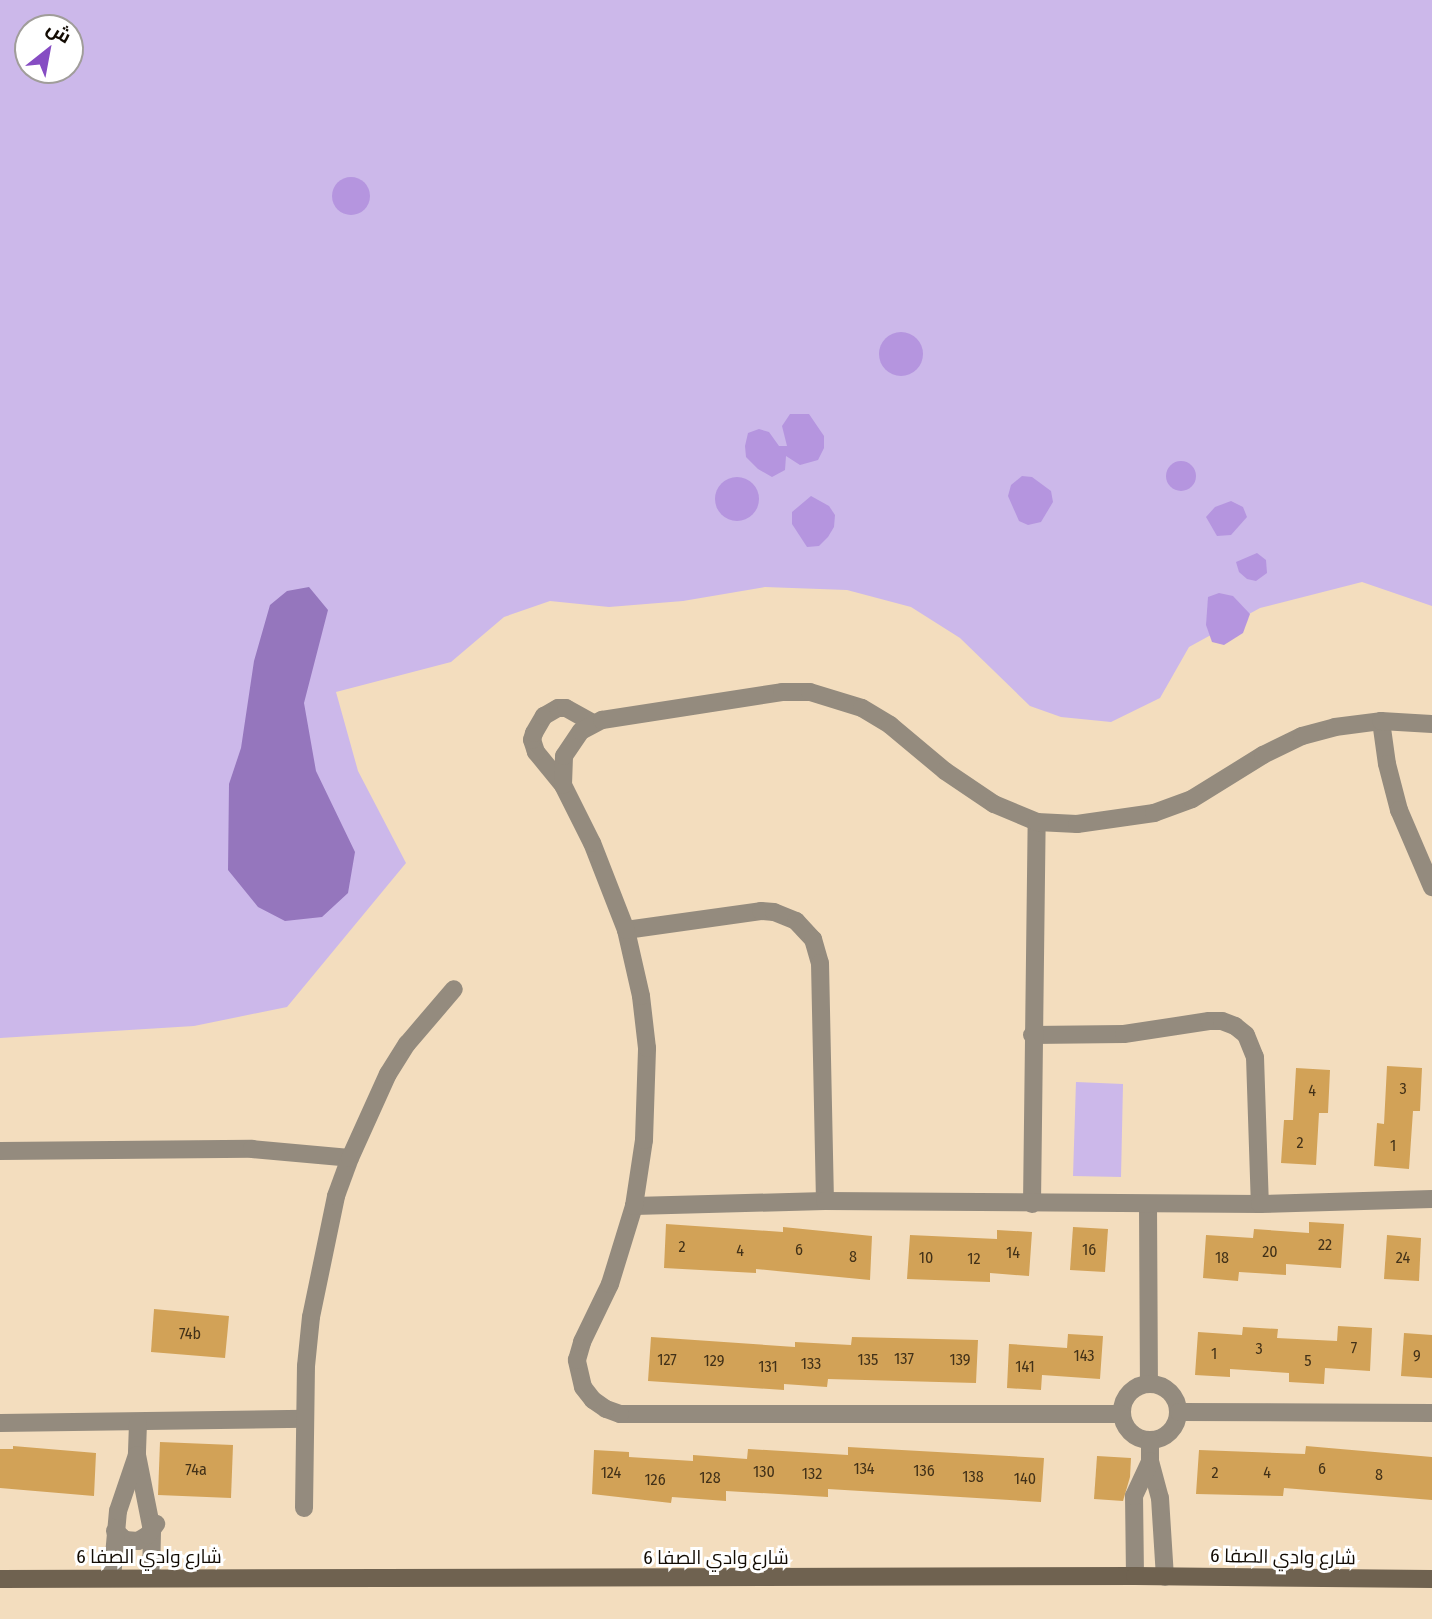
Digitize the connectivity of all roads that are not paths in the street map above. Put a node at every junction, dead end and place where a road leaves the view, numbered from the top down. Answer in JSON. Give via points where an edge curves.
{"nodes":[{"id":1,"x":1381,"y":720,"type":"junction"},
{"id":2,"x":593,"y":723,"type":"junction"},
{"id":3,"x":1432,"y":724,"type":"edge"},
{"id":4,"x":563,"y":785,"type":"junction"},
{"id":5,"x":1037,"y":822,"type":"junction"},
{"id":6,"x":1432,"y":887,"type":"edge"},
{"id":7,"x":626,"y":930,"type":"junction"},
{"id":8,"x":454,"y":989,"type":"dead end"},
{"id":9,"x":1032,"y":1035,"type":"junction"},
{"id":10,"x":0,"y":1151,"type":"edge"},
{"id":11,"x":350,"y":1158,"type":"junction"},
{"id":12,"x":1432,"y":1199,"type":"edge"},
{"id":13,"x":825,"y":1202,"type":"junction"},
{"id":14,"x":1032,"y":1204,"type":"junction"},
{"id":15,"x":1147,"y":1204,"type":"junction"},
{"id":16,"x":1260,"y":1204,"type":"junction"},
{"id":17,"x":634,"y":1206,"type":"junction"},
{"id":18,"x":1149,"y":1384,"type":"junction"},
{"id":19,"x":1179,"y":1412,"type":"junction"},
{"id":20,"x":1432,"y":1413,"type":"edge"},
{"id":21,"x":1122,"y":1414,"type":"junction"},
{"id":22,"x":305,"y":1419,"type":"junction"},
{"id":23,"x":0,"y":1423,"type":"edge"},
{"id":24,"x":138,"y":1423,"type":"junction"},
{"id":25,"x":1150,"y":1441,"type":"junction"},
{"id":26,"x":1150,"y":1461,"type":"junction"},
{"id":27,"x":135,"y":1474,"type":"junction"},
{"id":28,"x":304,"y":1508,"type":"dead end"},
{"id":29,"x":115,"y":1531,"type":"junction"},
{"id":30,"x":152,"y":1531,"type":"junction"},
{"id":31,"x":1164,"y":1539,"type":"junction"},
{"id":32,"x":1133,"y":1540,"type":"junction"},
{"id":33,"x":1135,"y":1576,"type":"junction"},
{"id":34,"x":1165,"y":1577,"type":"junction"},
{"id":35,"x":112,"y":1578,"type":"junction"},
{"id":36,"x":151,"y":1578,"type":"junction"},
{"id":37,"x":0,"y":1579,"type":"edge"},
{"id":38,"x":1432,"y":1579,"type":"edge"}],
"edges":[{"from":1,"to":3,"type":"street"},
{"from":1,"to":5,"type":"street","via":[[1302,736],[1192,799],[1154,813],[1102,822]]},
{"from":1,"to":6,"type":"street","via":[[1395,799]]},
{"from":2,"to":4,"type":"street","via":[[571,742],[562,770]]},
{"from":2,"to":4,"type":"street","via":[[558,708],[544,716],[534,733],[536,752]]},
{"from":2,"to":5,"type":"street","via":[[782,692],[810,692],[862,708],[890,724],[945,771],[994,804]]},
{"from":4,"to":7,"type":"street"},
{"from":5,"to":9,"type":"street"},
{"from":7,"to":13,"type":"street","via":[[774,912],[796,921],[813,939],[820,962]]},
{"from":7,"to":17,"type":"street","via":[[647,1048],[645,1130]]},
{"from":8,"to":11,"type":"street","via":[[388,1074]]},
{"from":9,"to":14,"type":"street"},
{"from":9,"to":16,"type":"street","via":[[1124,1034],[1209,1021],[1235,1026],[1246,1035],[1255,1057]]},
{"from":10,"to":11,"type":"street","via":[[252,1149]]},
{"from":11,"to":22,"type":"street","via":[[327,1233],[311,1317]]},
{"from":12,"to":16,"type":"street"},
{"from":13,"to":14,"type":"street"},
{"from":13,"to":17,"type":"street"},
{"from":14,"to":15,"type":"street"},
{"from":15,"to":16,"type":"street"},
{"from":15,"to":18,"type":"street"},
{"from":17,"to":21,"type":"street","via":[[610,1284],[577,1360],[583,1387],[606,1409],[620,1414]]},
{"from":18,"to":19,"type":"street","via":[[1170,1391]]},
{"from":18,"to":21,"type":"street","via":[[1129,1393]]},
{"from":19,"to":20,"type":"street"},
{"from":19,"to":25,"type":"street","via":[[1167,1436]]},
{"from":21,"to":25,"type":"street","via":[[1127,1430]]},
{"from":22,"to":24,"type":"street"},
{"from":22,"to":28,"type":"street"},
{"from":23,"to":24,"type":"street"},
{"from":24,"to":27,"type":"street"},
{"from":25,"to":26,"type":"street"},
{"from":26,"to":31,"type":"street","via":[[1158,1485]]},
{"from":26,"to":32,"type":"street","via":[[1134,1496]]},
{"from":27,"to":29,"type":"street"},
{"from":27,"to":30,"type":"street"},
{"from":29,"to":30,"type":"street","via":[[132,1541]]},
{"from":29,"to":35,"type":"street"},
{"from":30,"to":36,"type":"street"},
{"from":31,"to":32,"type":"street"},
{"from":31,"to":34,"type":"street"},
{"from":32,"to":33,"type":"street"},
{"from":33,"to":34,"type":"main road","name":"شارع وادي الصفا 6"},
{"from":33,"to":36,"type":"main road","name":"شارع وادي الصفا 6"},
{"from":34,"to":38,"type":"main road","name":"شارع وادي الصفا 6"},
{"from":35,"to":36,"type":"main road","name":"شارع وادي الصفا 6"},
{"from":35,"to":37,"type":"main road","name":"شارع وادي الصفا 6"}]}
